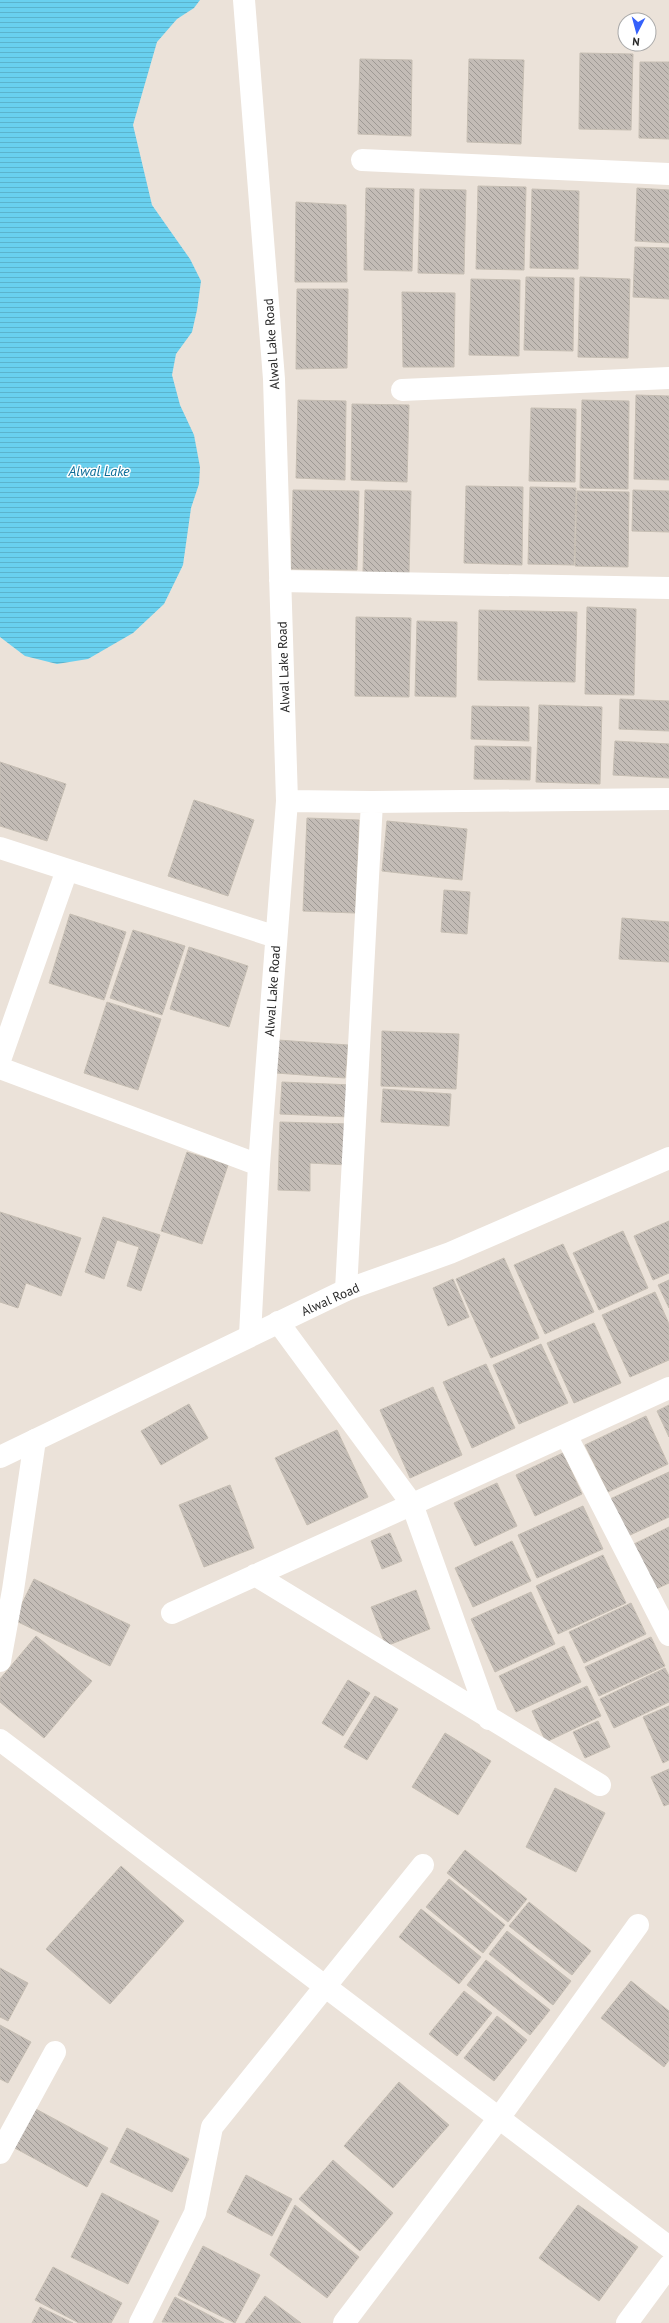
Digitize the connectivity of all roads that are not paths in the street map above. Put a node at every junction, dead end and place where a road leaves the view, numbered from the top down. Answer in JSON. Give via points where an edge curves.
{"nodes":[{"id":1,"x":244,"y":0,"type":"edge"},
{"id":2,"x":362,"y":160,"type":"dead end"},
{"id":3,"x":669,"y":174,"type":"edge"},
{"id":4,"x":669,"y":378,"type":"edge"},
{"id":5,"x":402,"y":390,"type":"dead end"},
{"id":6,"x":280,"y":581,"type":"junction"},
{"id":7,"x":669,"y":588,"type":"edge"},
{"id":8,"x":669,"y":800,"type":"edge"},
{"id":9,"x":287,"y":801,"type":"junction"},
{"id":10,"x":372,"y":802,"type":"junction"},
{"id":11,"x":0,"y":848,"type":"edge"},
{"id":12,"x":67,"y":870,"type":"junction"},
{"id":13,"x":276,"y":936,"type":"junction"},
{"id":14,"x":0,"y":1060,"type":"edge"},
{"id":15,"x":0,"y":1068,"type":"edge"},
{"id":16,"x":669,"y":1158,"type":"edge"},
{"id":17,"x":259,"y":1165,"type":"junction"},
{"id":18,"x":346,"y":1290,"type":"junction"},
{"id":19,"x":278,"y":1322,"type":"junction"},
{"id":20,"x":250,"y":1335,"type":"junction"},
{"id":21,"x":669,"y":1388,"type":"edge"},
{"id":22,"x":566,"y":1435,"type":"junction"},
{"id":23,"x":35,"y":1440,"type":"junction"},
{"id":24,"x":0,"y":1458,"type":"edge"},
{"id":25,"x":412,"y":1504,"type":"junction"},
{"id":26,"x":255,"y":1575,"type":"junction"},
{"id":27,"x":172,"y":1613,"type":"dead end"},
{"id":28,"x":669,"y":1636,"type":"edge"},
{"id":29,"x":0,"y":1661,"type":"edge"},
{"id":30,"x":489,"y":1719,"type":"junction"},
{"id":31,"x":0,"y":1740,"type":"edge"},
{"id":32,"x":600,"y":1785,"type":"dead end"},
{"id":33,"x":423,"y":1864,"type":"dead end"},
{"id":34,"x":638,"y":1925,"type":"dead end"},
{"id":35,"x":325,"y":1987,"type":"junction"},
{"id":36,"x":55,"y":2052,"type":"dead end"},
{"id":37,"x":499,"y":2118,"type":"junction"},
{"id":38,"x":0,"y":2153,"type":"edge"},
{"id":39,"x":669,"y":2247,"type":"edge"},
{"id":40,"x":669,"y":2266,"type":"edge"},
{"id":41,"x":140,"y":2323,"type":"edge"},
{"id":42,"x":344,"y":2323,"type":"edge"},
{"id":43,"x":627,"y":2323,"type":"edge"}],
"edges":[{"from":1,"to":6,"type":"street","name":"Alwal Lake Road","via":[[274,380]]},
{"from":2,"to":3,"type":"street"},
{"from":4,"to":5,"type":"street"},
{"from":6,"to":7,"type":"street"},
{"from":6,"to":9,"type":"street","name":"Alwal Lake Road"},
{"from":8,"to":10,"type":"street"},
{"from":9,"to":10,"type":"street"},
{"from":9,"to":13,"type":"street","name":"Alwal Lake Road"},
{"from":10,"to":18,"type":"street"},
{"from":11,"to":12,"type":"street"},
{"from":12,"to":13,"type":"street"},
{"from":12,"to":14,"type":"street"},
{"from":13,"to":17,"type":"street","name":"Alwal Lake Road"},
{"from":15,"to":17,"type":"street"},
{"from":16,"to":18,"type":"street","name":"Alwal Road","via":[[450,1253]]},
{"from":17,"to":20,"type":"street","name":"Alwal Lake Road"},
{"from":18,"to":19,"type":"street","name":"Alwal Road"},
{"from":19,"to":20,"type":"street","name":"Alwal Road"},
{"from":19,"to":25,"type":"street"},
{"from":20,"to":23,"type":"street","name":"Alwal Road"},
{"from":21,"to":22,"type":"street"},
{"from":22,"to":25,"type":"street"},
{"from":22,"to":28,"type":"street"},
{"from":23,"to":24,"type":"street","name":"Alwal Road"},
{"from":23,"to":29,"type":"street"},
{"from":25,"to":26,"type":"street"},
{"from":25,"to":30,"type":"street"},
{"from":26,"to":27,"type":"street"},
{"from":26,"to":30,"type":"street"},
{"from":30,"to":32,"type":"street"},
{"from":31,"to":35,"type":"street"},
{"from":33,"to":35,"type":"street"},
{"from":34,"to":37,"type":"street"},
{"from":35,"to":37,"type":"street"},
{"from":35,"to":41,"type":"street","via":[[212,2127],[195,2213]]},
{"from":36,"to":38,"type":"street"},
{"from":37,"to":39,"type":"street"},
{"from":37,"to":42,"type":"street"},
{"from":40,"to":43,"type":"street"}]}
